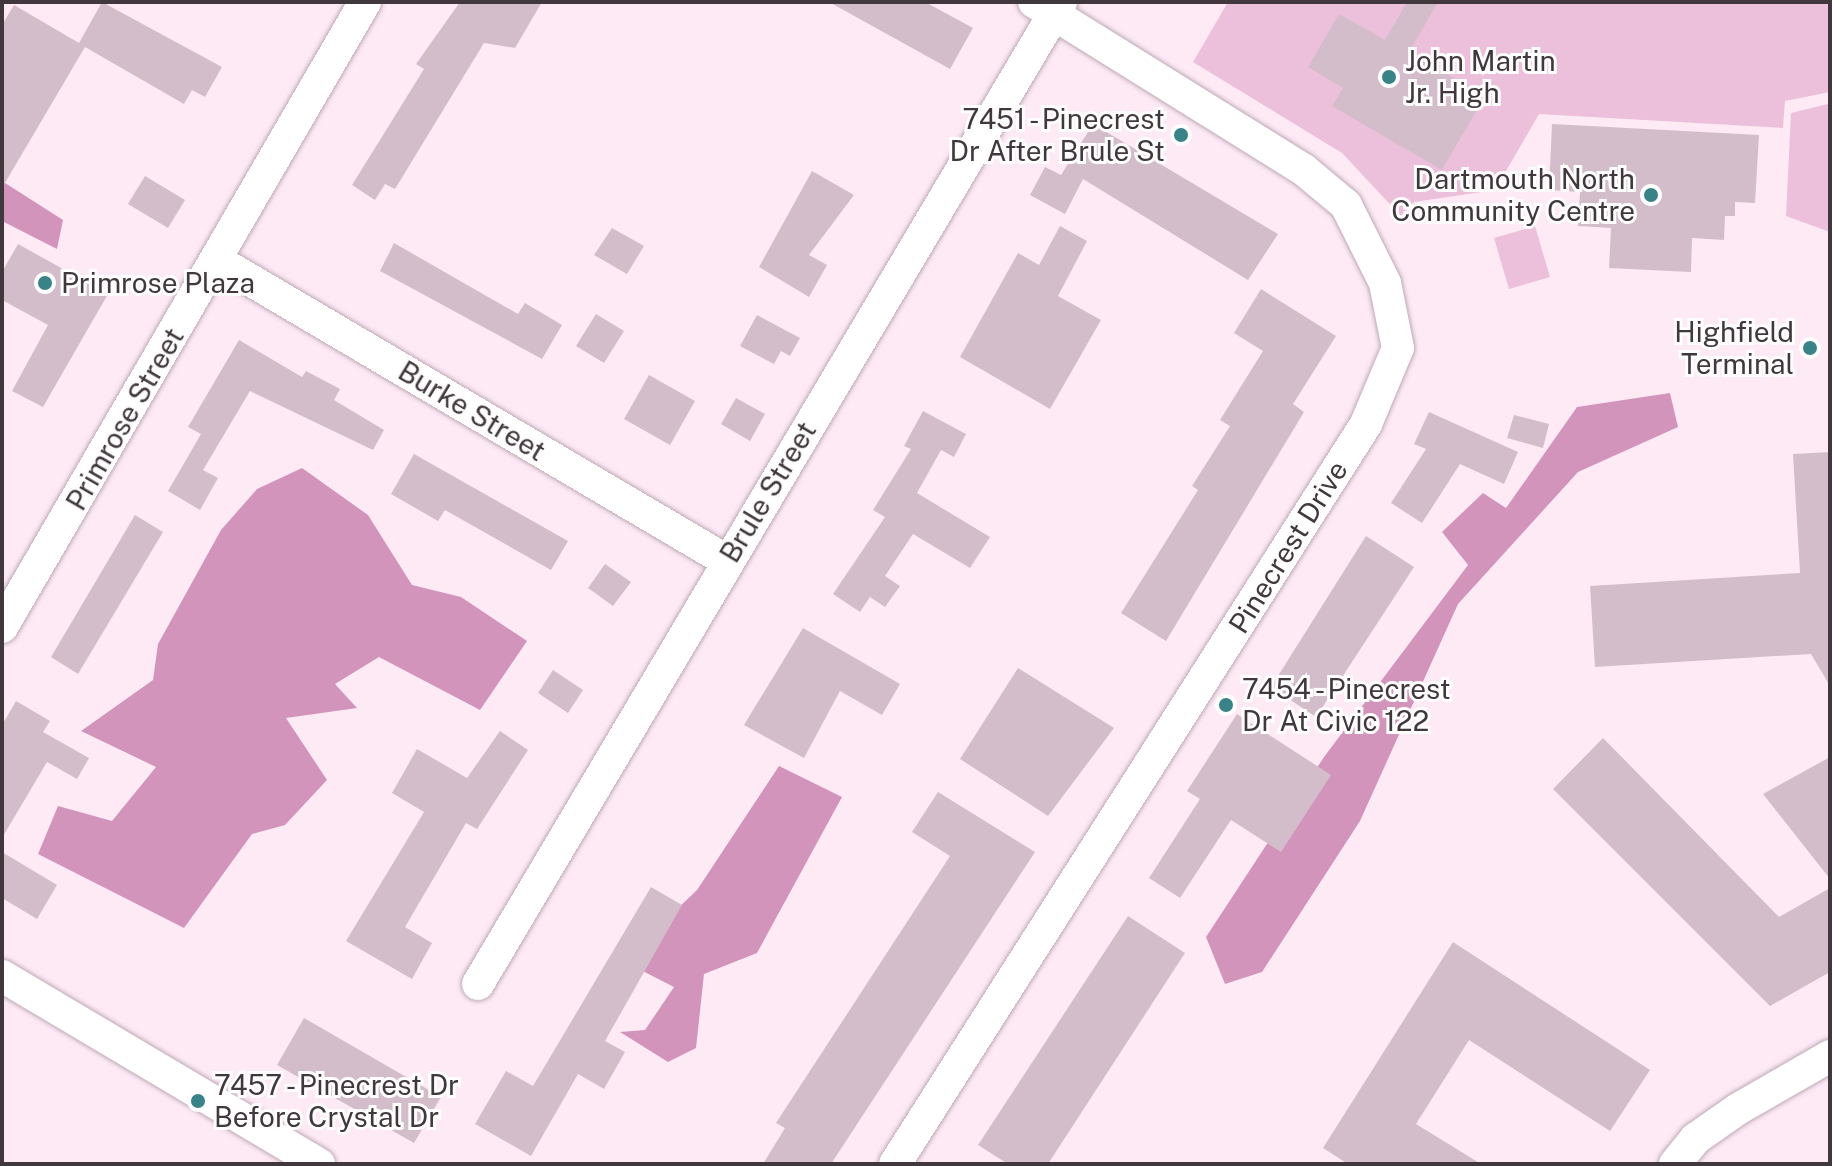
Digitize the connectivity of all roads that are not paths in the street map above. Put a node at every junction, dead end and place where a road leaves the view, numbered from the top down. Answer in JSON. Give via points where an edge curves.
{"nodes":[{"id":1,"x":365,"y":2,"type":"edge"},
{"id":2,"x":1050,"y":6,"type":"edge"},
{"id":3,"x":218,"y":261,"type":"junction"},
{"id":4,"x":727,"y":561,"type":"junction"},
{"id":5,"x":2,"y":627,"type":"edge"},
{"id":6,"x":2,"y":976,"type":"edge"},
{"id":7,"x":478,"y":984,"type":"dead end"},
{"id":8,"x":1830,"y":1056,"type":"edge"},
{"id":9,"x":319,"y":1164,"type":"edge"},
{"id":10,"x":895,"y":1164,"type":"edge"},
{"id":11,"x":1675,"y":1164,"type":"edge"}],
"edges":[{"from":1,"to":3,"type":"street","name":"Primrose Street"},
{"from":2,"to":4,"type":"street","name":"Brule Street"},
{"from":2,"to":10,"type":"street","name":"Pinecrest Drive","via":[[1304,170],[1346,205],[1381,273],[1398,348],[1366,424]]},
{"from":3,"to":4,"type":"street","name":"Burke Street"},
{"from":3,"to":5,"type":"street","name":"Primrose Street"},
{"from":4,"to":7,"type":"street","name":"Brule Street"},
{"from":6,"to":9,"type":"street"},
{"from":8,"to":11,"type":"street","via":[[1728,1116]]}]}
